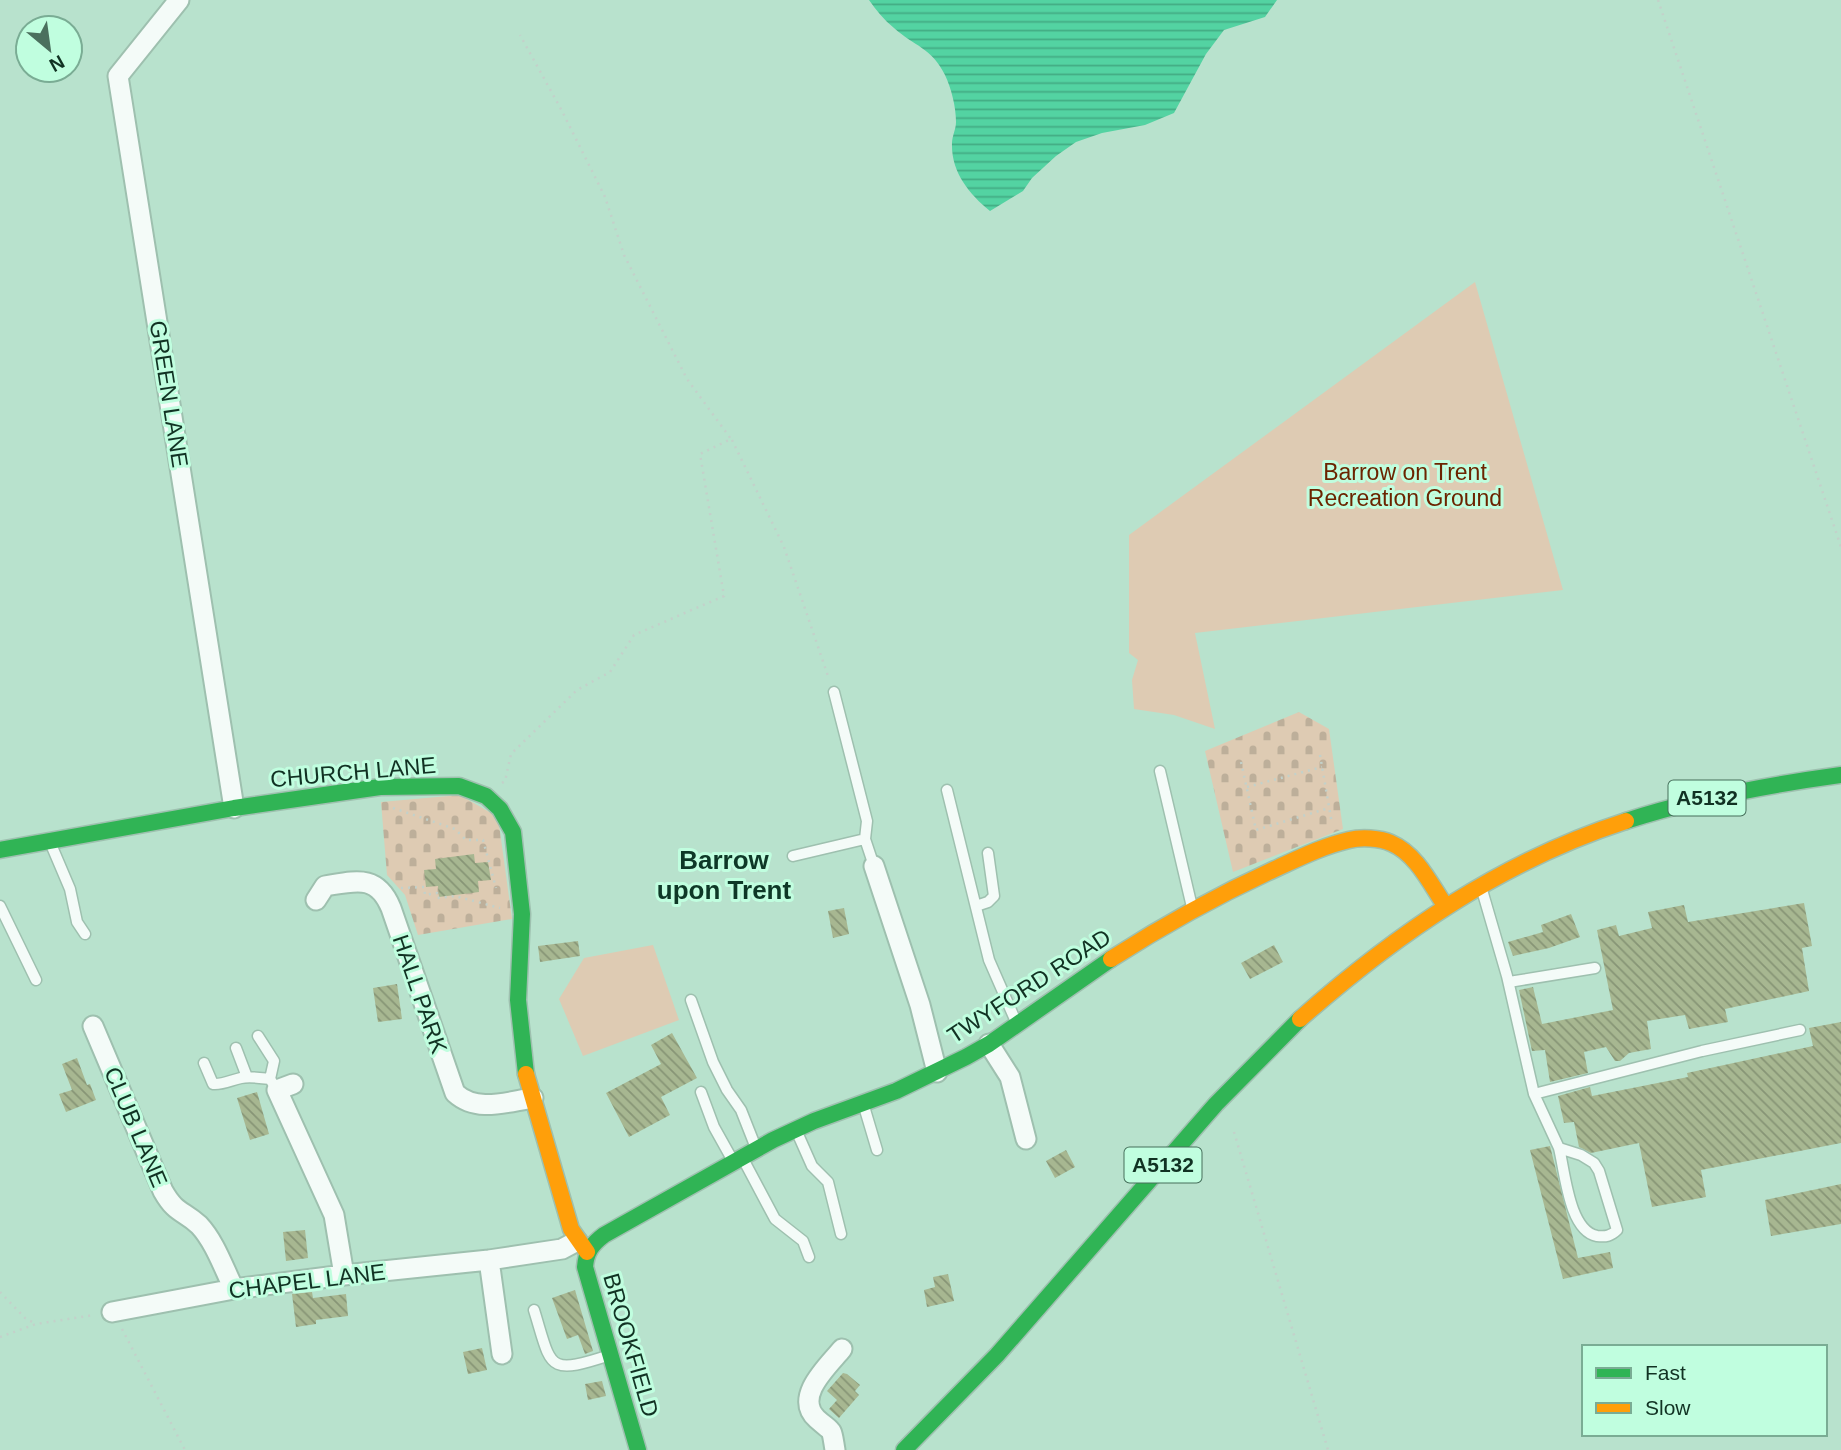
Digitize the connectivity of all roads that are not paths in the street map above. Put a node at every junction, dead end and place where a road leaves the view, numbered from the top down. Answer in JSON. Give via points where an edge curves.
{"nodes":[{"id":1,"x":179,"y":0,"type":"edge"},
{"id":2,"x":834,"y":692,"type":"road end"},
{"id":3,"x":1160,"y":771,"type":"dead end"},
{"id":4,"x":1841,"y":775,"type":"edge"},
{"id":5,"x":947,"y":790,"type":"dead end"},
{"id":6,"x":234,"y":808,"type":"junction"},
{"id":7,"x":864,"y":839,"type":"junction"},
{"id":8,"x":50,"y":841,"type":"junction"},
{"id":9,"x":0,"y":850,"type":"edge"},
{"id":10,"x":988,"y":853,"type":"dead end"},
{"id":11,"x":793,"y":856,"type":"dead end"},
{"id":12,"x":874,"y":866,"type":"joint"},
{"id":13,"x":1481,"y":886,"type":"junction"},
{"id":14,"x":316,"y":900,"type":"dead end"},
{"id":15,"x":0,"y":906,"type":"edge"},
{"id":16,"x":976,"y":906,"type":"junction"},
{"id":17,"x":1446,"y":907,"type":"junction"},
{"id":18,"x":1193,"y":910,"type":"junction"},
{"id":19,"x":85,"y":934,"type":"dead end"},
{"id":20,"x":1595,"y":968,"type":"dead end"},
{"id":21,"x":36,"y":979,"type":"dead end"},
{"id":22,"x":1509,"y":982,"type":"junction"},
{"id":23,"x":691,"y":1000,"type":"dead end"},
{"id":24,"x":1017,"y":1024,"type":"junction"},
{"id":25,"x":93,"y":1026,"type":"dead end"},
{"id":26,"x":1800,"y":1030,"type":"dead end"},
{"id":27,"x":258,"y":1036,"type":"dead end"},
{"id":28,"x":989,"y":1044,"type":"junction"},
{"id":29,"x":236,"y":1048,"type":"dead end"},
{"id":30,"x":204,"y":1063,"type":"dead end"},
{"id":31,"x":937,"y":1072,"type":"junction"},
{"id":32,"x":247,"y":1077,"type":"junction"},
{"id":33,"x":280,"y":1085,"type":"junction"},
{"id":34,"x":701,"y":1092,"type":"dead end"},
{"id":35,"x":1534,"y":1094,"type":"junction"},
{"id":36,"x":533,"y":1098,"type":"junction"},
{"id":37,"x":863,"y":1103,"type":"junction"},
{"id":38,"x":796,"y":1129,"type":"junction"},
{"id":39,"x":1026,"y":1139,"type":"dead end"},
{"id":40,"x":1559,"y":1148,"type":"junction"},
{"id":41,"x":877,"y":1150,"type":"dead end"},
{"id":42,"x":744,"y":1155,"type":"junction"},
{"id":43,"x":841,"y":1234,"type":"dead end"},
{"id":44,"x":582,"y":1247,"type":"junction"},
{"id":45,"x":809,"y":1257,"type":"dead end"},
{"id":46,"x":489,"y":1260,"type":"junction"},
{"id":47,"x":344,"y":1275,"type":"junction"},
{"id":48,"x":234,"y":1289,"type":"junction"},
{"id":49,"x":534,"y":1310,"type":"dead end"},
{"id":50,"x":111,"y":1312,"type":"road end"},
{"id":51,"x":842,"y":1349,"type":"dead end"},
{"id":52,"x":502,"y":1354,"type":"dead end"},
{"id":53,"x":610,"y":1355,"type":"junction"},
{"id":54,"x":638,"y":1450,"type":"edge"},
{"id":55,"x":835,"y":1450,"type":"edge"},
{"id":56,"x":904,"y":1450,"type":"edge"}],
"edges":[{"from":1,"to":6,"type":"street","name":"GREEN LANE","via":[[118,76]]},
{"from":2,"to":7,"type":"lane","via":[[867,821]]},
{"from":3,"to":18,"type":"lane"},
{"from":4,"to":13,"type":"street","number":"A5132","via":[[1757,788],[1650,813],[1577,838]]},
{"from":5,"to":16,"type":"lane"},
{"from":6,"to":8,"type":"street","name":"CHURCH LANE"},
{"from":6,"to":36,"type":"street","name":"CHURCH LANE","via":[[380,788],[459,786],[486,796],[500,808],[513,832],[522,914],[521,1042]]},
{"from":7,"to":11,"type":"lane"},
{"from":7,"to":12,"type":"lane"},
{"from":8,"to":9,"type":"street","name":"CHURCH LANE"},
{"from":8,"to":19,"type":"lane"},
{"from":10,"to":16,"type":"lane","via":[[994,896]]},
{"from":12,"to":31,"type":"street"},
{"from":13,"to":17,"type":"street","number":"A5132"},
{"from":13,"to":22,"type":"lane"},
{"from":14,"to":36,"type":"street","name":"HALL PARK","via":[[325,886],[362,882],[382,890],[455,1093],[475,1105]]},
{"from":15,"to":21,"type":"lane"},
{"from":16,"to":24,"type":"lane","via":[[989,960]]},
{"from":17,"to":18,"type":"street","name":"TWYFORD ROAD","via":[[1405,852],[1392,843],[1366,839],[1335,844],[1281,865]]},
{"from":17,"to":56,"type":"street","number":"A5132","via":[[1353,973],[1263,1055],[1000,1353]]},
{"from":18,"to":24,"type":"street","name":"TWYFORD ROAD","via":[[1095,969]]},
{"from":20,"to":22,"type":"lane"},
{"from":22,"to":35,"type":"lane"},
{"from":23,"to":42,"type":"lane","via":[[713,1062],[741,1110]]},
{"from":24,"to":28,"type":"street","name":"TWYFORD ROAD"},
{"from":25,"to":48,"type":"street","name":"CLUB LANE","via":[[163,1191],[176,1210],[204,1232]]},
{"from":26,"to":35,"type":"lane"},
{"from":27,"to":33,"type":"lane","via":[[275,1061]]},
{"from":28,"to":31,"type":"street","name":"TWYFORD ROAD"},
{"from":28,"to":39,"type":"street","via":[[1010,1077]]},
{"from":29,"to":32,"type":"lane"},
{"from":30,"to":32,"type":"lane","via":[[213,1084]]},
{"from":31,"to":37,"type":"street","name":"TWYFORD ROAD"},
{"from":32,"to":33,"type":"lane"},
{"from":33,"to":47,"type":"street","via":[[334,1215]]},
{"from":34,"to":42,"type":"lane","via":[[714,1127]]},
{"from":35,"to":40,"type":"lane"},
{"from":36,"to":44,"type":"street","via":[[571,1229]]},
{"from":37,"to":38,"type":"street","name":"TWYFORD ROAD"},
{"from":37,"to":41,"type":"lane"},
{"from":38,"to":42,"type":"street","name":"TWYFORD ROAD"},
{"from":38,"to":43,"type":"lane","via":[[811,1166],[828,1182]]},
{"from":40,"to":40,"type":"lane","via":[[1588,1158],[1600,1171],[1618,1230],[1612,1235],[1590,1234],[1580,1227]]},
{"from":42,"to":44,"type":"street","name":"TWYFORD ROAD"},
{"from":42,"to":45,"type":"lane","via":[[775,1219],[803,1241]]},
{"from":44,"to":46,"type":"street","name":"CHAPEL LANE"},
{"from":44,"to":53,"type":"street","name":"BROOKFIELD"},
{"from":46,"to":47,"type":"street","name":"CHAPEL LANE"},
{"from":46,"to":52,"type":"street"},
{"from":47,"to":48,"type":"street","name":"CHAPEL LANE"},
{"from":48,"to":50,"type":"street","name":"CHAPEL LANE"},
{"from":49,"to":53,"type":"lane","via":[[549,1359],[557,1364],[576,1366]]},
{"from":51,"to":55,"type":"street","via":[[807,1398],[816,1418],[830,1427]]},
{"from":53,"to":54,"type":"street","name":"BROOKFIELD"}]}
